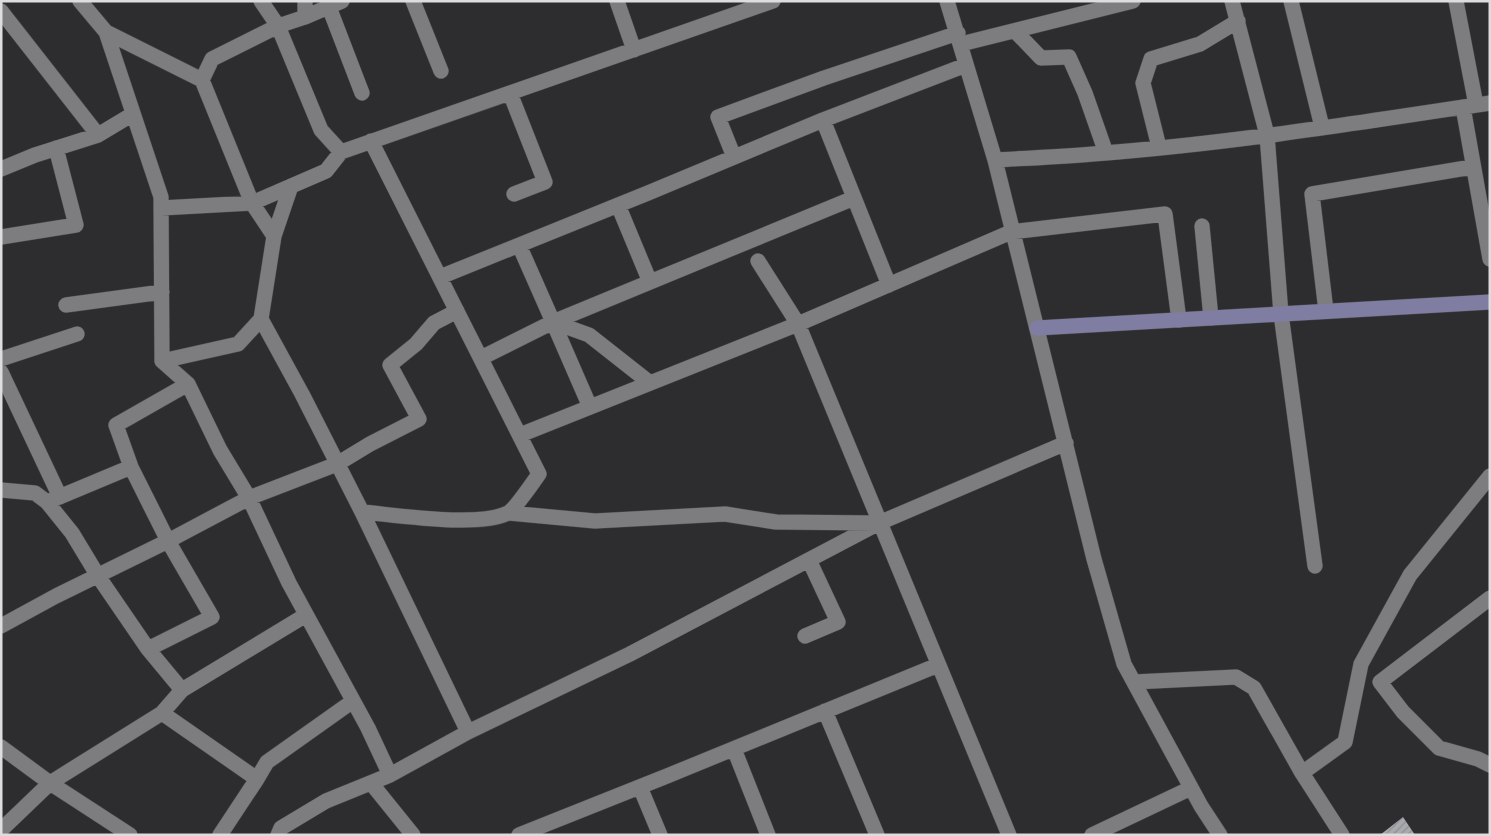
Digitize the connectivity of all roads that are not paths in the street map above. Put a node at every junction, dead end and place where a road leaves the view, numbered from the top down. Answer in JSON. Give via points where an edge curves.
{"nodes":[{"id":1,"x":10,"y":1,"type":"edge"},
{"id":2,"x":80,"y":1,"type":"edge"},
{"id":3,"x":261,"y":1,"type":"edge"},
{"id":4,"x":305,"y":1,"type":"edge"},
{"id":5,"x":413,"y":1,"type":"edge"},
{"id":6,"x":617,"y":1,"type":"edge"},
{"id":7,"x":773,"y":1,"type":"edge"},
{"id":8,"x":947,"y":1,"type":"edge"},
{"id":9,"x":1133,"y":1,"type":"edge"},
{"id":10,"x":1232,"y":1,"type":"edge"},
{"id":11,"x":1291,"y":1,"type":"edge"},
{"id":12,"x":1456,"y":1,"type":"edge"},
{"id":13,"x":336,"y":4,"type":"edge"},
{"id":14,"x":1,"y":11,"type":"edge"},
{"id":15,"x":305,"y":17,"type":"junction"},
{"id":16,"x":1238,"y":21,"type":"junction"},
{"id":17,"x":278,"y":26,"type":"junction"},
{"id":18,"x":1015,"y":31,"type":"junction"},
{"id":19,"x":106,"y":32,"type":"junction"},
{"id":20,"x":959,"y":38,"type":"junction"},
{"id":21,"x":634,"y":50,"type":"junction"},
{"id":22,"x":966,"y":65,"type":"junction"},
{"id":23,"x":441,"y":71,"type":"dead end"},
{"id":24,"x":202,"y":80,"type":"junction"},
{"id":25,"x":362,"y":93,"type":"dead end"},
{"id":26,"x":510,"y":93,"type":"junction"},
{"id":27,"x":1476,"y":105,"type":"edge"},
{"id":28,"x":134,"y":114,"type":"junction"},
{"id":29,"x":823,"y":120,"type":"junction"},
{"id":30,"x":1322,"y":127,"type":"junction"},
{"id":31,"x":98,"y":135,"type":"junction"},
{"id":32,"x":1267,"y":135,"type":"junction"},
{"id":33,"x":371,"y":141,"type":"junction"},
{"id":34,"x":56,"y":148,"type":"junction"},
{"id":35,"x":1159,"y":148,"type":"junction"},
{"id":36,"x":341,"y":152,"type":"junction"},
{"id":37,"x":1106,"y":153,"type":"junction"},
{"id":38,"x":734,"y":157,"type":"junction"},
{"id":39,"x":995,"y":160,"type":"junction"},
{"id":40,"x":1472,"y":167,"type":"junction"},
{"id":41,"x":1,"y":169,"type":"edge"},
{"id":42,"x":291,"y":186,"type":"junction"},
{"id":43,"x":514,"y":194,"type":"dead end"},
{"id":44,"x":854,"y":198,"type":"junction"},
{"id":45,"x":252,"y":203,"type":"junction"},
{"id":46,"x":618,"y":205,"type":"junction"},
{"id":47,"x":161,"y":208,"type":"junction"},
{"id":48,"x":1202,"y":226,"type":"dead end"},
{"id":49,"x":1012,"y":232,"type":"junction"},
{"id":50,"x":274,"y":236,"type":"junction"},
{"id":51,"x":1,"y":237,"type":"edge"},
{"id":52,"x":520,"y":245,"type":"junction"},
{"id":53,"x":1490,"y":259,"type":"edge"},
{"id":54,"x":758,"y":261,"type":"dead end"},
{"id":55,"x":440,"y":277,"type":"junction"},
{"id":56,"x":650,"y":282,"type":"junction"},
{"id":57,"x":889,"y":285,"type":"junction"},
{"id":58,"x":162,"y":292,"type":"junction"},
{"id":59,"x":1490,"y":302,"type":"edge"},
{"id":60,"x":66,"y":304,"type":"dead end"},
{"id":61,"x":457,"y":311,"type":"junction"},
{"id":62,"x":1326,"y":311,"type":"junction"},
{"id":63,"x":1281,"y":314,"type":"junction"},
{"id":64,"x":1211,"y":318,"type":"junction"},
{"id":65,"x":261,"y":319,"type":"junction"},
{"id":66,"x":1179,"y":320,"type":"junction"},
{"id":67,"x":553,"y":322,"type":"junction"},
{"id":68,"x":798,"y":324,"type":"junction"},
{"id":69,"x":1037,"y":328,"type":"junction"},
{"id":70,"x":77,"y":334,"type":"dead end"},
{"id":71,"x":481,"y":358,"type":"junction"},
{"id":72,"x":1,"y":359,"type":"edge"},
{"id":73,"x":162,"y":361,"type":"junction"},
{"id":74,"x":1,"y":372,"type":"edge"},
{"id":75,"x":650,"y":383,"type":"junction"},
{"id":76,"x":188,"y":384,"type":"junction"},
{"id":77,"x":590,"y":407,"type":"junction"},
{"id":78,"x":520,"y":435,"type":"junction"},
{"id":79,"x":1066,"y":443,"type":"junction"},
{"id":80,"x":337,"y":464,"type":"junction"},
{"id":81,"x":131,"y":467,"type":"junction"},
{"id":82,"x":1490,"y":476,"type":"edge"},
{"id":83,"x":1,"y":490,"type":"edge"},
{"id":84,"x":249,"y":498,"type":"junction"},
{"id":85,"x":54,"y":500,"type":"junction"},
{"id":86,"x":362,"y":512,"type":"junction"},
{"id":87,"x":510,"y":512,"type":"junction"},
{"id":88,"x":879,"y":523,"type":"junction"},
{"id":89,"x":168,"y":541,"type":"junction"},
{"id":90,"x":809,"y":560,"type":"junction"},
{"id":91,"x":1315,"y":566,"type":"dead end"},
{"id":92,"x":98,"y":576,"type":"junction"},
{"id":93,"x":1490,"y":598,"type":"edge"},
{"id":94,"x":306,"y":615,"type":"junction"},
{"id":95,"x":1,"y":626,"type":"edge"},
{"id":96,"x":805,"y":636,"type":"dead end"},
{"id":97,"x":148,"y":650,"type":"junction"},
{"id":98,"x":938,"y":665,"type":"junction"},
{"id":99,"x":1134,"y":682,"type":"junction"},
{"id":100,"x":182,"y":690,"type":"junction"},
{"id":101,"x":353,"y":700,"type":"junction"},
{"id":102,"x":825,"y":711,"type":"junction"},
{"id":103,"x":162,"y":713,"type":"junction"},
{"id":104,"x":468,"y":732,"type":"junction"},
{"id":105,"x":1,"y":747,"type":"edge"},
{"id":106,"x":734,"y":748,"type":"junction"},
{"id":107,"x":1490,"y":765,"type":"edge"},
{"id":108,"x":1302,"y":773,"type":"junction"},
{"id":109,"x":390,"y":775,"type":"junction"},
{"id":110,"x":257,"y":779,"type":"junction"},
{"id":111,"x":50,"y":783,"type":"junction"},
{"id":112,"x":371,"y":783,"type":"junction"},
{"id":113,"x":640,"y":787,"type":"junction"},
{"id":114,"x":1191,"y":788,"type":"junction"},
{"id":115,"x":2,"y":833,"type":"edge"},
{"id":116,"x":1101,"y":833,"type":"edge"},
{"id":117,"x":130,"y":835,"type":"edge"},
{"id":118,"x":220,"y":835,"type":"edge"},
{"id":119,"x":278,"y":835,"type":"edge"},
{"id":120,"x":413,"y":835,"type":"edge"},
{"id":121,"x":519,"y":835,"type":"edge"},
{"id":122,"x":660,"y":835,"type":"edge"},
{"id":123,"x":768,"y":835,"type":"edge"},
{"id":124,"x":876,"y":835,"type":"edge"},
{"id":125,"x":1009,"y":835,"type":"edge"},
{"id":126,"x":1220,"y":835,"type":"edge"},
{"id":127,"x":1342,"y":835,"type":"edge"}],
"edges":[{"from":1,"to":14,"type":"street"},
{"from":2,"to":19,"type":"street"},
{"from":3,"to":17,"type":"street"},
{"from":4,"to":15,"type":"street"},
{"from":5,"to":23,"type":"street"},
{"from":6,"to":21,"type":"street"},
{"from":7,"to":21,"type":"street"},
{"from":8,"to":20,"type":"street"},
{"from":9,"to":18,"type":"street"},
{"from":10,"to":16,"type":"street"},
{"from":11,"to":30,"type":"street"},
{"from":12,"to":27,"type":"street"},
{"from":13,"to":15,"type":"street"},
{"from":13,"to":25,"type":"street"},
{"from":14,"to":31,"type":"street"},
{"from":15,"to":17,"type":"street"},
{"from":16,"to":32,"type":"street"},
{"from":16,"to":35,"type":"street","via":[[1200,44],[1151,59],[1143,83]]},
{"from":17,"to":24,"type":"street","via":[[212,59]]},
{"from":17,"to":36,"type":"street","via":[[320,130]]},
{"from":18,"to":20,"type":"street"},
{"from":18,"to":37,"type":"street","via":[[1041,58],[1069,57]]},
{"from":19,"to":24,"type":"street"},
{"from":19,"to":28,"type":"street"},
{"from":20,"to":22,"type":"street"},
{"from":20,"to":38,"type":"street","via":[[824,78],[718,117]]},
{"from":21,"to":26,"type":"street"},
{"from":22,"to":29,"type":"street"},
{"from":22,"to":39,"type":"street"},
{"from":24,"to":45,"type":"street"},
{"from":26,"to":33,"type":"street"},
{"from":26,"to":43,"type":"street","via":[[545,182]]},
{"from":27,"to":30,"type":"street"},
{"from":27,"to":40,"type":"street"},
{"from":28,"to":31,"type":"street"},
{"from":28,"to":47,"type":"street","via":[[161,198]]},
{"from":29,"to":38,"type":"street"},
{"from":29,"to":44,"type":"street"},
{"from":30,"to":32,"type":"street"},
{"from":31,"to":34,"type":"street"},
{"from":32,"to":35,"type":"street"},
{"from":32,"to":63,"type":"street"},
{"from":33,"to":36,"type":"street"},
{"from":33,"to":55,"type":"street"},
{"from":34,"to":41,"type":"street"},
{"from":34,"to":51,"type":"street","via":[[76,224]]},
{"from":35,"to":37,"type":"street"},
{"from":36,"to":42,"type":"street","via":[[326,171]]},
{"from":37,"to":39,"type":"street"},
{"from":38,"to":46,"type":"street"},
{"from":39,"to":49,"type":"street"},
{"from":40,"to":53,"type":"street"},
{"from":40,"to":62,"type":"street","via":[[1312,194]]},
{"from":42,"to":45,"type":"street"},
{"from":42,"to":50,"type":"street"},
{"from":44,"to":56,"type":"street"},
{"from":44,"to":57,"type":"street"},
{"from":45,"to":47,"type":"street"},
{"from":45,"to":50,"type":"street"},
{"from":46,"to":52,"type":"street"},
{"from":46,"to":56,"type":"street"},
{"from":47,"to":58,"type":"street"},
{"from":48,"to":64,"type":"street"},
{"from":49,"to":57,"type":"street"},
{"from":49,"to":66,"type":"street","via":[[1165,214]]},
{"from":49,"to":69,"type":"street"},
{"from":50,"to":65,"type":"street"},
{"from":52,"to":55,"type":"street"},
{"from":52,"to":67,"type":"street"},
{"from":54,"to":68,"type":"street"},
{"from":55,"to":61,"type":"street"},
{"from":56,"to":67,"type":"street"},
{"from":57,"to":68,"type":"street"},
{"from":58,"to":60,"type":"street"},
{"from":58,"to":73,"type":"street"},
{"from":59,"to":62,"type":"street"},
{"from":61,"to":71,"type":"street"},
{"from":61,"to":80,"type":"street","via":[[434,323],[416,344],[390,365],[419,419]]},
{"from":62,"to":63,"type":"street"},
{"from":63,"to":64,"type":"street"},
{"from":63,"to":91,"type":"street"},
{"from":64,"to":66,"type":"street"},
{"from":65,"to":73,"type":"street","via":[[238,344]]},
{"from":65,"to":80,"type":"street"},
{"from":66,"to":69,"type":"street"},
{"from":67,"to":71,"type":"street"},
{"from":67,"to":75,"type":"street","via":[[589,335]]},
{"from":67,"to":77,"type":"street"},
{"from":68,"to":75,"type":"street"},
{"from":68,"to":88,"type":"street"},
{"from":69,"to":79,"type":"street"},
{"from":70,"to":72,"type":"street"},
{"from":71,"to":78,"type":"street"},
{"from":73,"to":76,"type":"street"},
{"from":74,"to":85,"type":"street"},
{"from":75,"to":77,"type":"street"},
{"from":76,"to":81,"type":"street","via":[[116,425]]},
{"from":76,"to":84,"type":"street","via":[[220,450]]},
{"from":77,"to":78,"type":"street"},
{"from":78,"to":87,"type":"street","via":[[540,474]]},
{"from":79,"to":88,"type":"street"},
{"from":79,"to":99,"type":"street","via":[[1124,664]]},
{"from":80,"to":84,"type":"street"},
{"from":80,"to":86,"type":"street"},
{"from":81,"to":85,"type":"street"},
{"from":81,"to":89,"type":"street"},
{"from":82,"to":108,"type":"street","via":[[1410,575],[1360,664],[1345,742]]},
{"from":83,"to":85,"type":"street","via":[[35,493]]},
{"from":84,"to":89,"type":"street"},
{"from":84,"to":94,"type":"street"},
{"from":85,"to":92,"type":"street"},
{"from":86,"to":87,"type":"street","via":[[462,520]]},
{"from":86,"to":104,"type":"street"},
{"from":87,"to":88,"type":"street","via":[[596,521],[725,514],[776,522]]},
{"from":88,"to":90,"type":"street"},
{"from":88,"to":98,"type":"street"},
{"from":89,"to":92,"type":"street"},
{"from":89,"to":97,"type":"street","via":[[212,617]]},
{"from":90,"to":96,"type":"street","via":[[838,622]]},
{"from":90,"to":104,"type":"street","via":[[630,654]]},
{"from":92,"to":95,"type":"street"},
{"from":92,"to":97,"type":"street"},
{"from":93,"to":107,"type":"street","via":[[1380,682],[1403,712],[1440,748]]},
{"from":94,"to":100,"type":"street"},
{"from":94,"to":101,"type":"street"},
{"from":97,"to":100,"type":"street"},
{"from":98,"to":102,"type":"street"},
{"from":98,"to":125,"type":"street"},
{"from":99,"to":108,"type":"street","via":[[1236,677],[1254,688]]},
{"from":99,"to":114,"type":"street"},
{"from":100,"to":103,"type":"street"},
{"from":101,"to":109,"type":"street"},
{"from":101,"to":110,"type":"street","via":[[267,762]]},
{"from":102,"to":106,"type":"street"},
{"from":102,"to":124,"type":"street"},
{"from":103,"to":110,"type":"street"},
{"from":103,"to":111,"type":"street"},
{"from":104,"to":109,"type":"street"},
{"from":105,"to":111,"type":"street"},
{"from":106,"to":113,"type":"street"},
{"from":106,"to":123,"type":"street"},
{"from":108,"to":127,"type":"street"},
{"from":109,"to":112,"type":"street"},
{"from":110,"to":118,"type":"street"},
{"from":111,"to":115,"type":"street"},
{"from":111,"to":117,"type":"street"},
{"from":112,"to":119,"type":"street","via":[[326,801],[281,828]]},
{"from":112,"to":120,"type":"street"},
{"from":113,"to":121,"type":"street"},
{"from":113,"to":122,"type":"street"},
{"from":114,"to":116,"type":"street"},
{"from":114,"to":126,"type":"street"}]}
